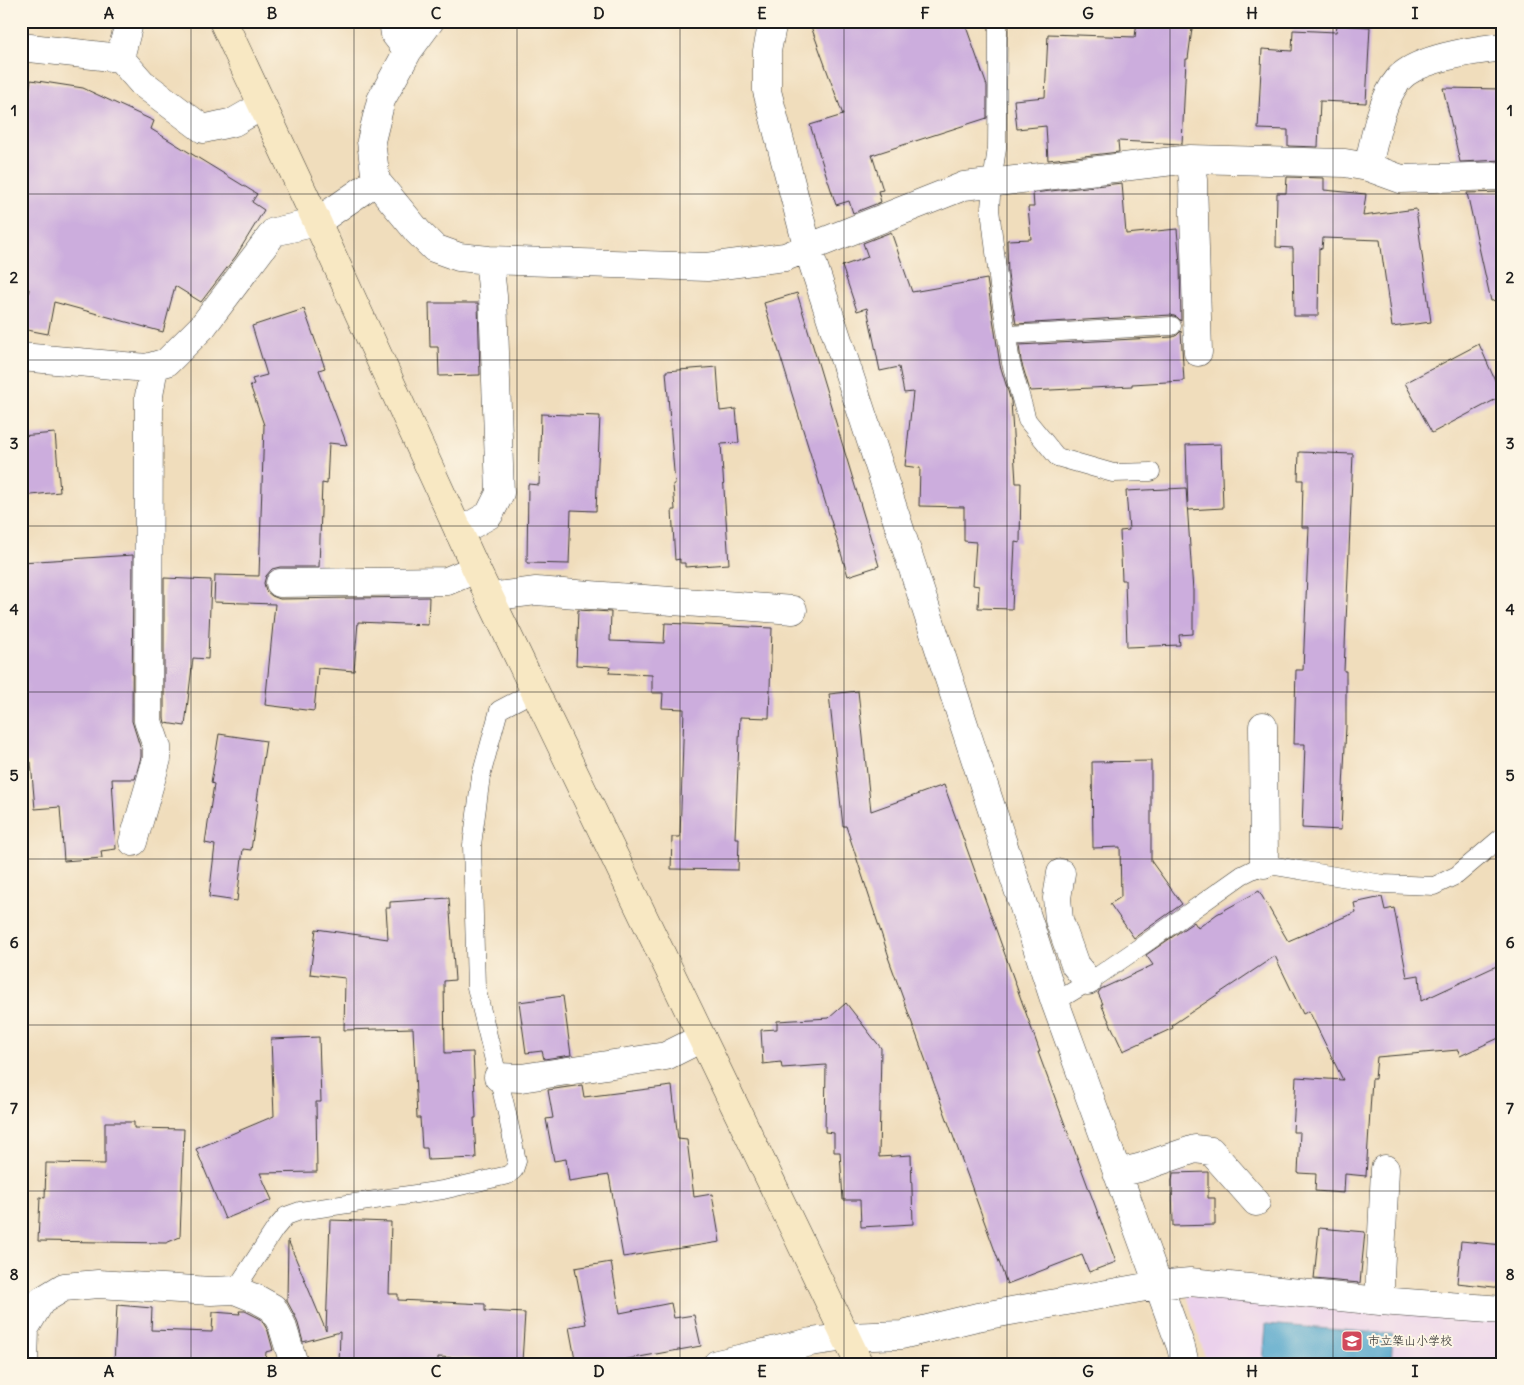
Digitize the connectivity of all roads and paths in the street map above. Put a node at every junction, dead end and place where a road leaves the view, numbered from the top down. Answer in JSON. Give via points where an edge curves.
{"nodes":[{"id":1,"x":128,"y":21,"type":"edge"},
{"id":2,"x":223,"y":21,"type":"edge"},
{"id":3,"x":393,"y":21,"type":"edge"},
{"id":4,"x":430,"y":21,"type":"edge"},
{"id":5,"x":774,"y":21,"type":"edge"},
{"id":6,"x":999,"y":21,"type":"edge"},
{"id":7,"x":21,"y":47,"type":"edge"},
{"id":8,"x":1503,"y":47,"type":"edge"},
{"id":9,"x":408,"y":51,"type":"junction"},
{"id":10,"x":120,"y":58,"type":"junction"},
{"id":11,"x":262,"y":106,"type":"junction"},
{"id":12,"x":1190,"y":159,"type":"junction"},
{"id":13,"x":1368,"y":167,"type":"junction"},
{"id":14,"x":1503,"y":176,"type":"edge"},
{"id":15,"x":376,"y":181,"type":"junction"},
{"id":16,"x":992,"y":183,"type":"junction"},
{"id":17,"x":317,"y":222,"type":"junction"},
{"id":18,"x":808,"y":249,"type":"junction"},
{"id":19,"x":488,"y":260,"type":"junction"},
{"id":20,"x":1172,"y":326,"type":"dead end"},
{"id":21,"x":1007,"y":335,"type":"junction"},
{"id":22,"x":1198,"y":352,"type":"dead end"},
{"id":23,"x":21,"y":356,"type":"edge"},
{"id":24,"x":154,"y":366,"type":"junction"},
{"id":25,"x":1151,"y":472,"type":"dead end"},
{"id":26,"x":459,"y":532,"type":"junction"},
{"id":27,"x":476,"y":569,"type":"junction"},
{"id":28,"x":280,"y":583,"type":"dead end"},
{"id":29,"x":490,"y":597,"type":"junction"},
{"id":30,"x":793,"y":610,"type":"dead end"},
{"id":31,"x":535,"y":691,"type":"junction"},
{"id":32,"x":1263,"y":726,"type":"dead end"},
{"id":33,"x":1503,"y":836,"type":"edge"},
{"id":34,"x":133,"y":842,"type":"dead end"},
{"id":35,"x":1264,"y":864,"type":"junction"},
{"id":36,"x":1061,"y":873,"type":"dead end"},
{"id":37,"x":1088,"y":982,"type":"junction"},
{"id":38,"x":1055,"y":1002,"type":"junction"},
{"id":39,"x":702,"y":1038,"type":"junction"},
{"id":40,"x":498,"y":1077,"type":"junction"},
{"id":41,"x":1385,"y":1169,"type":"dead end"},
{"id":42,"x":1117,"y":1173,"type":"junction"},
{"id":43,"x":1256,"y":1202,"type":"dead end"},
{"id":44,"x":1157,"y":1285,"type":"junction"},
{"id":45,"x":235,"y":1290,"type":"junction"},
{"id":46,"x":1380,"y":1300,"type":"junction"},
{"id":47,"x":1503,"y":1310,"type":"edge"},
{"id":48,"x":846,"y":1337,"type":"junction"},
{"id":49,"x":24,"y":1364,"type":"edge"},
{"id":50,"x":294,"y":1364,"type":"edge"},
{"id":51,"x":716,"y":1364,"type":"edge"},
{"id":52,"x":859,"y":1364,"type":"edge"},
{"id":53,"x":1185,"y":1364,"type":"edge"}],
"edges":[{"from":1,"to":10,"type":"street"},
{"from":2,"to":11,"type":"street"},
{"from":3,"to":9,"type":"street","via":[[395,34]]},
{"from":4,"to":9,"type":"street"},
{"from":5,"to":18,"type":"street","via":[[768,51],[767,91]]},
{"from":6,"to":16,"type":"lane","via":[[997,148]]},
{"from":7,"to":10,"type":"street"},
{"from":8,"to":13,"type":"street","via":[[1439,58],[1418,65],[1398,79],[1385,102]]},
{"from":9,"to":15,"type":"street","via":[[382,100],[371,141]]},
{"from":10,"to":11,"type":"street","via":[[142,83],[203,129],[234,122]]},
{"from":11,"to":17,"type":"street"},
{"from":12,"to":13,"type":"street","via":[[1345,163]]},
{"from":12,"to":16,"type":"street"},
{"from":12,"to":22,"type":"street"},
{"from":13,"to":14,"type":"street","via":[[1401,179]]},
{"from":15,"to":17,"type":"street"},
{"from":15,"to":19,"type":"street","via":[[434,248],[459,257]]},
{"from":16,"to":18,"type":"street","via":[[964,186]]},
{"from":16,"to":21,"type":"lane","via":[[990,209]]},
{"from":17,"to":24,"type":"street","via":[[274,232],[204,326],[167,362]]},
{"from":17,"to":26,"type":"street"},
{"from":18,"to":19,"type":"street","via":[[785,257],[706,267]]},
{"from":18,"to":38,"type":"street"},
{"from":19,"to":26,"type":"street","via":[[493,296],[500,494],[490,515]]},
{"from":20,"to":21,"type":"lane"},
{"from":21,"to":25,"type":"lane","via":[[1011,363],[1027,420],[1057,457],[1113,473]]},
{"from":23,"to":24,"type":"street"},
{"from":24,"to":34,"type":"street","via":[[149,396],[148,722],[157,747],[157,760]]},
{"from":26,"to":27,"type":"street"},
{"from":27,"to":28,"type":"street","via":[[447,581]]},
{"from":27,"to":29,"type":"street"},
{"from":29,"to":30,"type":"street","via":[[536,591]]},
{"from":29,"to":31,"type":"street"},
{"from":31,"to":39,"type":"street"},
{"from":31,"to":40,"type":"lane","via":[[500,710],[481,776],[472,845],[476,987]]},
{"from":32,"to":35,"type":"street"},
{"from":33,"to":35,"type":"lane","via":[[1457,875],[1434,886],[1383,884]]},
{"from":35,"to":37,"type":"lane","via":[[1242,875]]},
{"from":36,"to":37,"type":"street","via":[[1057,898],[1059,920],[1075,965]]},
{"from":37,"to":38,"type":"lane"},
{"from":38,"to":42,"type":"street"},
{"from":39,"to":40,"type":"street","via":[[666,1056],[521,1078]]},
{"from":39,"to":48,"type":"street"},
{"from":40,"to":45,"type":"lane","via":[[517,1161],[508,1175],[443,1190],[300,1211],[286,1216]]},
{"from":41,"to":46,"type":"street"},
{"from":42,"to":43,"type":"street","via":[[1195,1149],[1211,1151]]},
{"from":42,"to":44,"type":"street"},
{"from":44,"to":46,"type":"street","via":[[1190,1282]]},
{"from":44,"to":48,"type":"street","via":[[977,1317],[902,1335]]},
{"from":44,"to":53,"type":"street"},
{"from":45,"to":49,"type":"street","via":[[98,1284],[64,1287],[41,1301],[25,1328]]},
{"from":45,"to":50,"type":"street","via":[[273,1308]]},
{"from":46,"to":47,"type":"street"},
{"from":48,"to":51,"type":"street"},
{"from":48,"to":52,"type":"street"}]}
